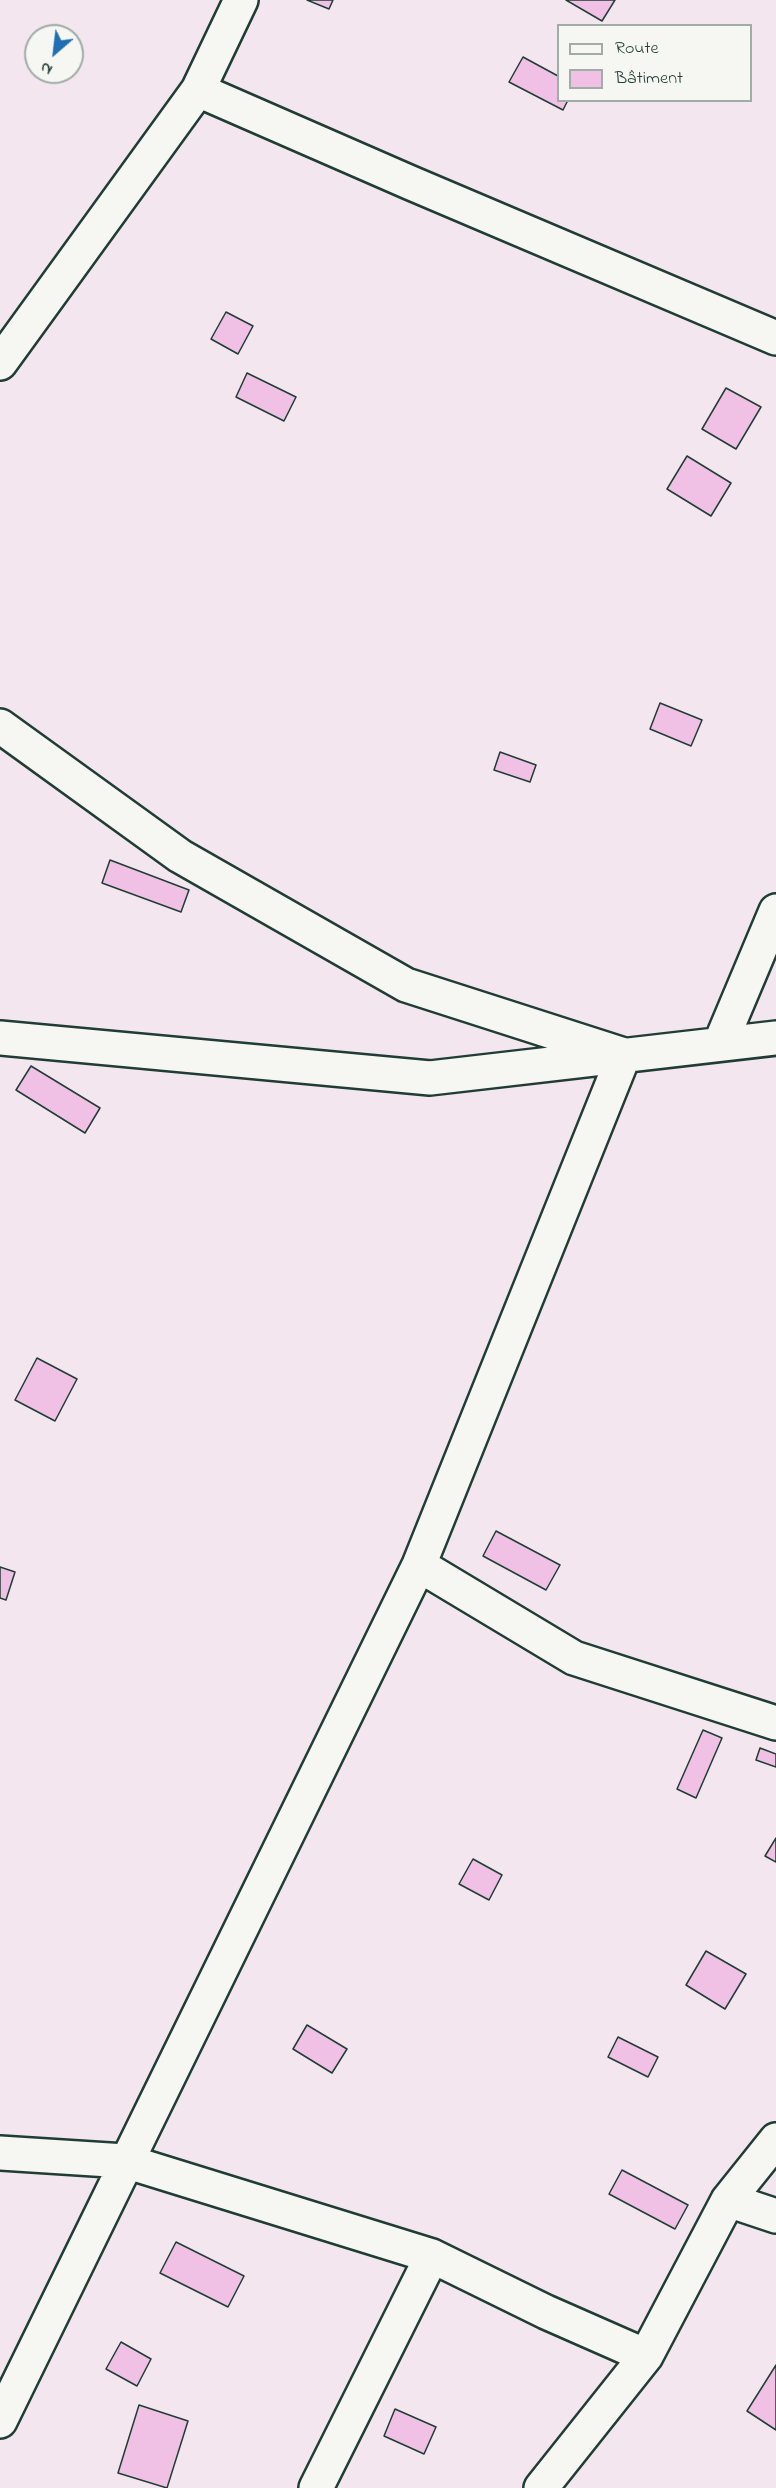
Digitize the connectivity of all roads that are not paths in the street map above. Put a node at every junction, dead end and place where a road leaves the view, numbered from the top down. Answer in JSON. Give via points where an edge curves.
{"nodes":[{"id":1,"x":241,"y":0,"type":"edge"},
{"id":2,"x":198,"y":90,"type":"junction"},
{"id":3,"x":776,"y":338,"type":"edge"},
{"id":4,"x":0,"y":363,"type":"edge"},
{"id":5,"x":0,"y":726,"type":"edge"},
{"id":6,"x":776,"y":911,"type":"edge"},
{"id":7,"x":0,"y":1038,"type":"edge"},
{"id":8,"x":776,"y":1038,"type":"edge"},
{"id":9,"x":720,"y":1044,"type":"junction"},
{"id":10,"x":624,"y":1055,"type":"junction"},
{"id":11,"x":419,"y":1565,"type":"junction"},
{"id":12,"x":776,"y":1723,"type":"edge"},
{"id":13,"x":776,"y":2140,"type":"edge"},
{"id":14,"x":0,"y":2153,"type":"edge"},
{"id":15,"x":125,"y":2161,"type":"junction"},
{"id":16,"x":728,"y":2200,"type":"junction"},
{"id":17,"x":776,"y":2216,"type":"edge"},
{"id":18,"x":432,"y":2256,"type":"junction"},
{"id":19,"x":645,"y":2356,"type":"junction"},
{"id":20,"x":0,"y":2421,"type":"edge"},
{"id":21,"x":316,"y":2488,"type":"edge"},
{"id":22,"x":541,"y":2488,"type":"edge"}],
"edges":[{"from":1,"to":2,"type":"street"},
{"from":2,"to":3,"type":"street"},
{"from":2,"to":4,"type":"street"},
{"from":5,"to":10,"type":"street","via":[[180,856],[406,985]]},
{"from":6,"to":9,"type":"street"},
{"from":7,"to":10,"type":"street","via":[[430,1078]]},
{"from":8,"to":9,"type":"street"},
{"from":9,"to":10,"type":"street"},
{"from":10,"to":11,"type":"street"},
{"from":11,"to":12,"type":"street","via":[[574,1658]]},
{"from":11,"to":15,"type":"street"},
{"from":13,"to":16,"type":"street"},
{"from":14,"to":15,"type":"street"},
{"from":15,"to":18,"type":"street"},
{"from":15,"to":20,"type":"street"},
{"from":16,"to":17,"type":"street"},
{"from":16,"to":19,"type":"street"},
{"from":18,"to":19,"type":"street"},
{"from":18,"to":21,"type":"street"},
{"from":19,"to":22,"type":"street"}]}
